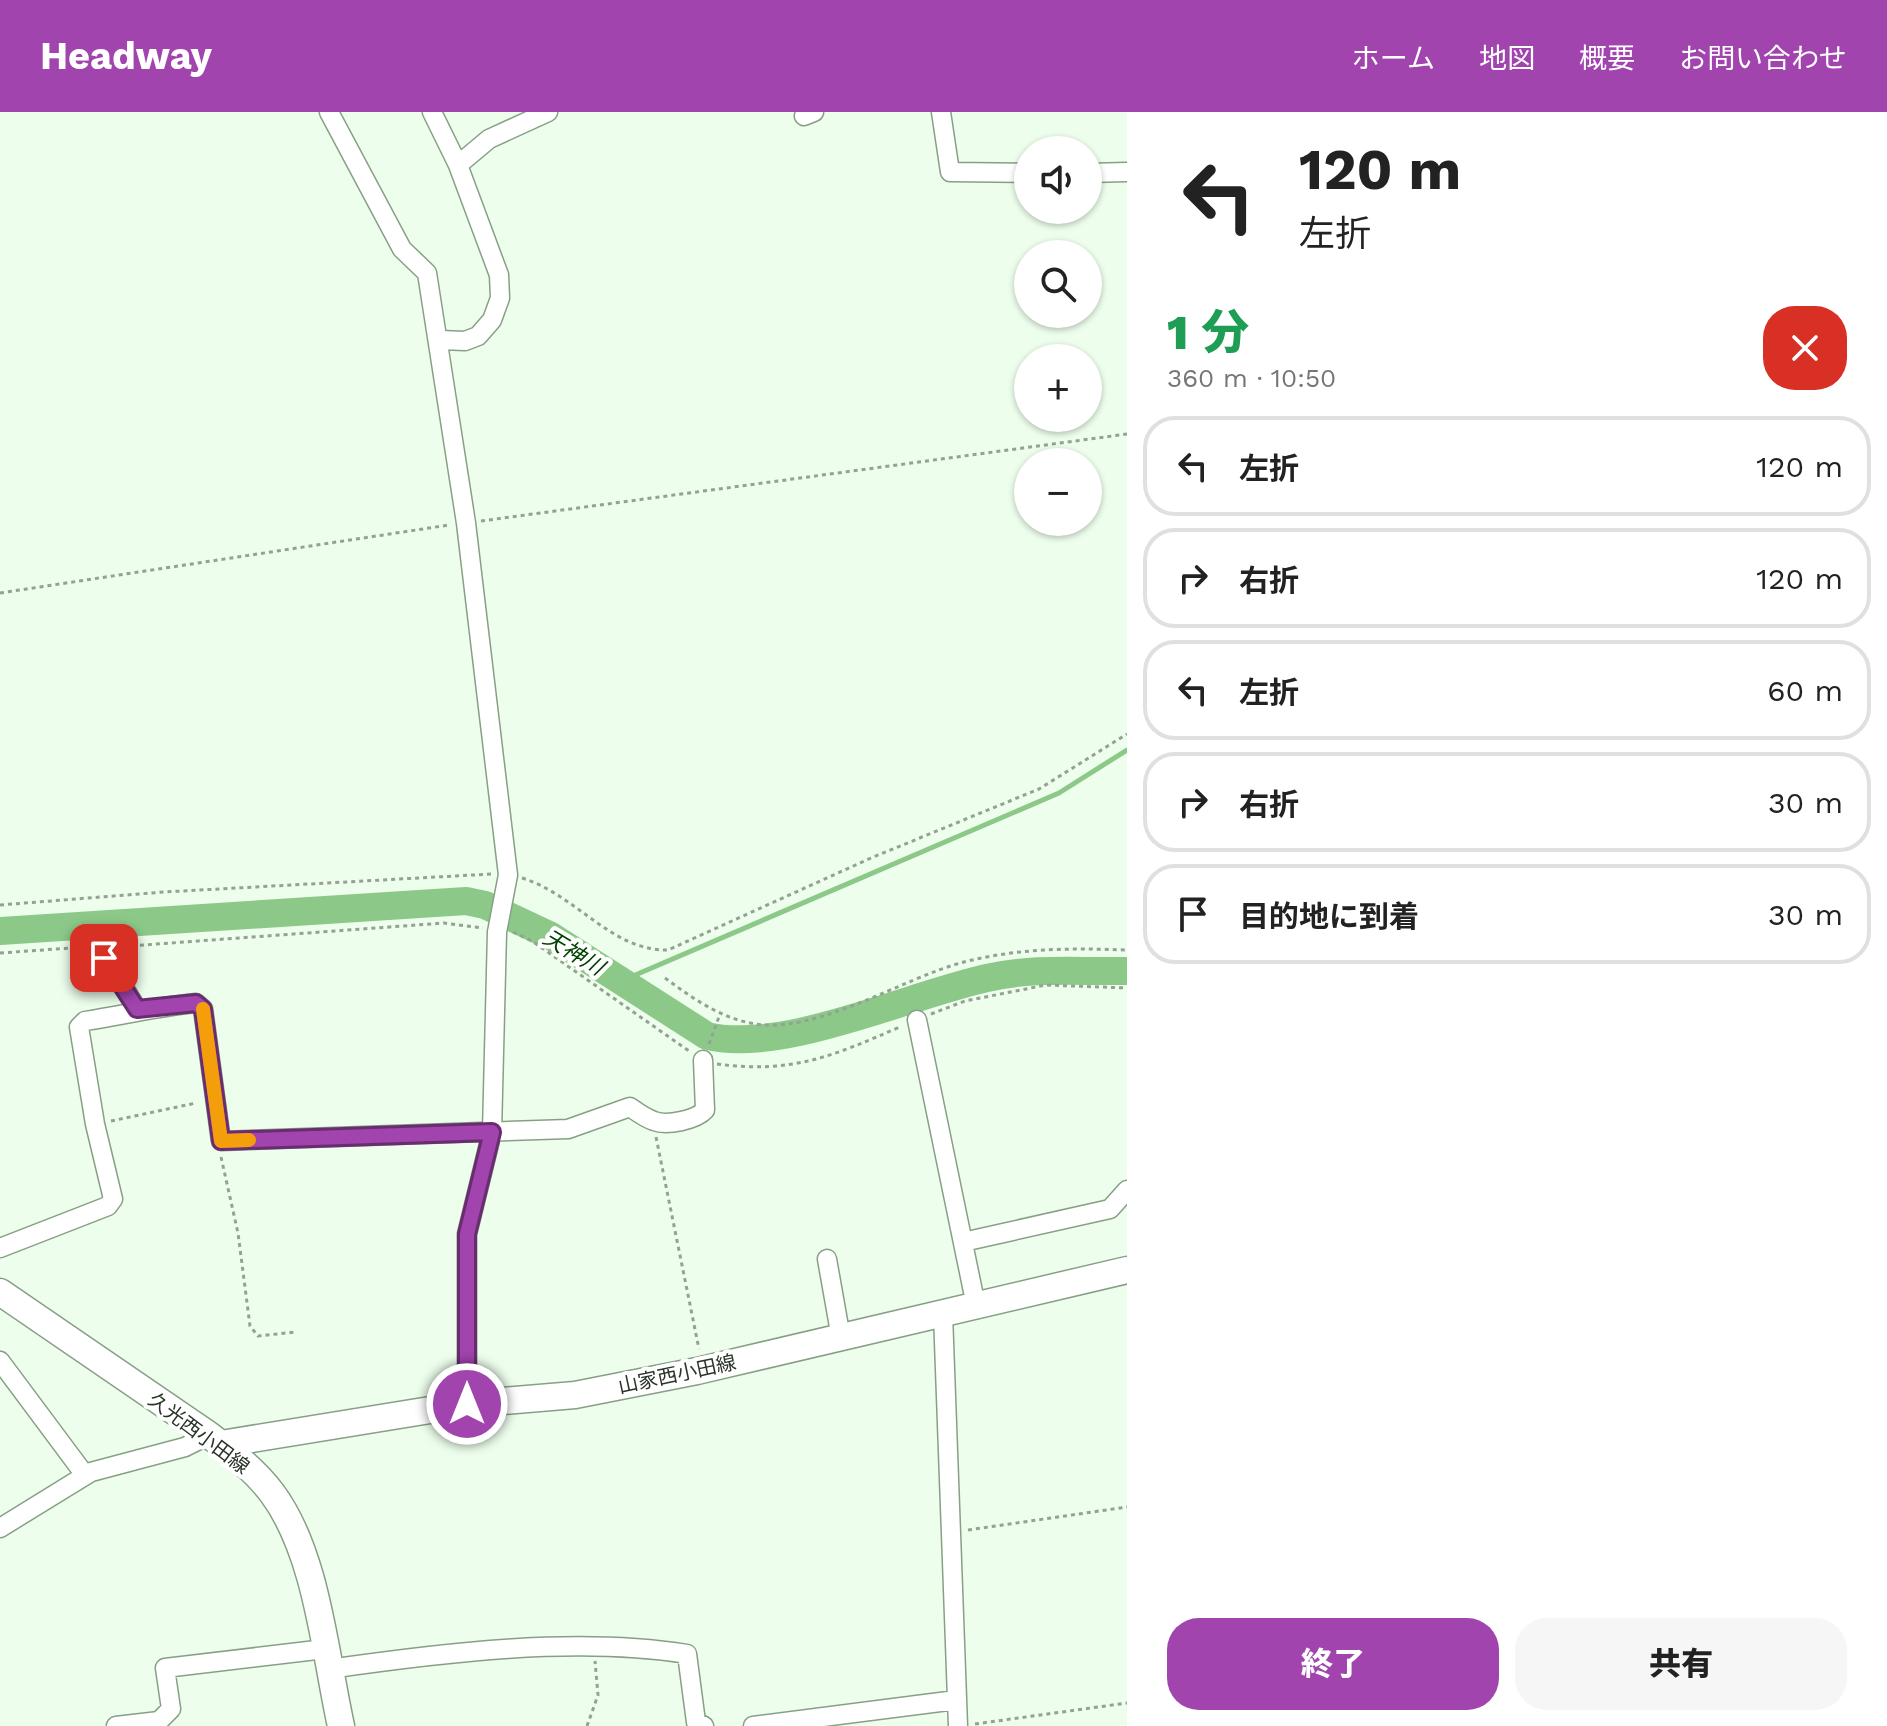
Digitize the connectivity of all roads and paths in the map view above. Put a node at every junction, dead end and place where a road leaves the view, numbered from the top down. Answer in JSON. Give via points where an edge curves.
{"nodes":[{"id":1,"x":329,"y":112,"type":"edge"},
{"id":2,"x":432,"y":112,"type":"edge"},
{"id":3,"x":548,"y":112,"type":"edge"},
{"id":4,"x":941,"y":112,"type":"edge"},
{"id":5,"x":458,"y":165,"type":"junction"},
{"id":6,"x":1127,"y":172,"type":"edge"},
{"id":7,"x":1014,"y":173,"type":"edge"},
{"id":8,"x":1102,"y":173,"type":"edge"},
{"id":9,"x":440,"y":340,"type":"junction"},
{"id":10,"x":1127,"y":434,"type":"edge"},
{"id":11,"x":466,"y":523,"type":"junction"},
{"id":12,"x":0,"y":593,"type":"edge"},
{"id":13,"x":1127,"y":734,"type":"edge"},
{"id":14,"x":506,"y":882,"type":"junction"},
{"id":15,"x":0,"y":905,"type":"edge"},
{"id":16,"x":498,"y":929,"type":"junction"},
{"id":17,"x":101,"y":950,"type":"junction"},
{"id":18,"x":1127,"y":950,"type":"edge"},
{"id":19,"x":0,"y":953,"type":"edge"},
{"id":20,"x":665,"y":978,"type":"dead end"},
{"id":21,"x":1127,"y":988,"type":"edge"},
{"id":22,"x":137,"y":1009,"type":"junction"},
{"id":23,"x":720,"y":1014,"type":"junction"},
{"id":24,"x":917,"y":1020,"type":"junction"},
{"id":25,"x":703,"y":1060,"type":"junction"},
{"id":26,"x":196,"y":1103,"type":"dead end"},
{"id":27,"x":654,"y":1122,"type":"junction"},
{"id":28,"x":95,"y":1124,"type":"junction"},
{"id":29,"x":492,"y":1132,"type":"junction"},
{"id":30,"x":221,"y":1141,"type":"junction"},
{"id":31,"x":1127,"y":1190,"type":"edge"},
{"id":32,"x":963,"y":1242,"type":"junction"},
{"id":33,"x":0,"y":1248,"type":"edge"},
{"id":34,"x":827,"y":1259,"type":"dead end"},
{"id":35,"x":1127,"y":1270,"type":"edge"},
{"id":36,"x":0,"y":1292,"type":"edge"},
{"id":37,"x":976,"y":1306,"type":"junction"},
{"id":38,"x":943,"y":1314,"type":"junction"},
{"id":39,"x":296,"y":1332,"type":"dead end"},
{"id":40,"x":841,"y":1338,"type":"junction"},
{"id":41,"x":0,"y":1361,"type":"edge"},
{"id":42,"x":704,"y":1370,"type":"junction"},
{"id":43,"x":467,"y":1404,"type":"junction"},
{"id":44,"x":215,"y":1440,"type":"junction"},
{"id":45,"x":85,"y":1475,"type":"junction"},
{"id":46,"x":1127,"y":1507,"type":"edge"},
{"id":47,"x":0,"y":1528,"type":"edge"},
{"id":48,"x":950,"y":1532,"type":"junction"},
{"id":49,"x":594,"y":1649,"type":"junction"},
{"id":50,"x":327,"y":1659,"type":"junction"},
{"id":51,"x":956,"y":1700,"type":"junction"},
{"id":52,"x":1127,"y":1703,"type":"edge"},
{"id":53,"x":967,"y":1725,"type":"edge"},
{"id":54,"x":116,"y":1726,"type":"edge"},
{"id":55,"x":341,"y":1726,"type":"edge"},
{"id":56,"x":587,"y":1726,"type":"edge"},
{"id":57,"x":704,"y":1726,"type":"edge"},
{"id":58,"x":753,"y":1726,"type":"edge"}],
"edges":[{"from":1,"to":9,"type":"street","via":[[402,249],[427,273]]},
{"from":2,"to":5,"type":"street"},
{"from":3,"to":5,"type":"street","via":[[489,139]]},
{"from":4,"to":7,"type":"street","via":[[950,172]]},
{"from":5,"to":9,"type":"street","via":[[499,275],[500,298],[492,320],[478,336]]},
{"from":6,"to":8,"type":"street"},
{"from":9,"to":11,"type":"street"},
{"from":10,"to":11,"type":"path"},
{"from":11,"to":12,"type":"path"},
{"from":11,"to":14,"type":"street"},
{"from":13,"to":14,"type":"path","via":[[1039,789],[668,950],[630,945],[557,893]]},
{"from":14,"to":15,"type":"path","via":[[445,875]]},
{"from":14,"to":16,"type":"street"},
{"from":16,"to":17,"type":"path","via":[[444,923]]},
{"from":16,"to":25,"type":"path","via":[[532,941]]},
{"from":16,"to":29,"type":"street"},
{"from":17,"to":19,"type":"path"},
{"from":17,"to":22,"type":"street"},
{"from":18,"to":23,"type":"path","via":[[1049,947],[965,962],[798,1022],[752,1024]]},
{"from":20,"to":23,"type":"path"},
{"from":21,"to":24,"type":"path","via":[[1046,985],[965,1001]]},
{"from":22,"to":28,"type":"street","via":[[79,1027]]},
{"from":22,"to":30,"type":"street","via":[[196,1003],[203,1009]]},
{"from":23,"to":25,"type":"path"},
{"from":24,"to":25,"type":"path","via":[[792,1067],[751,1068]]},
{"from":24,"to":32,"type":"street"},
{"from":25,"to":27,"type":"street","via":[[705,1110],[699,1117]]},
{"from":26,"to":28,"type":"path"},
{"from":27,"to":29,"type":"street","via":[[630,1107],[568,1129]]},
{"from":27,"to":42,"type":"path"},
{"from":28,"to":33,"type":"street","via":[[113,1199],[108,1206]]},
{"from":29,"to":30,"type":"street"},
{"from":29,"to":43,"type":"street","via":[[467,1234]]},
{"from":30,"to":39,"type":"path","via":[[250,1326],[258,1336]]},
{"from":31,"to":32,"type":"street","via":[[1110,1209]]},
{"from":32,"to":37,"type":"street"},
{"from":34,"to":40,"type":"street"},
{"from":35,"to":37,"type":"main road","name":"山家西小田線"},
{"from":36,"to":44,"type":"main road","name":"久光西小田線"},
{"from":37,"to":38,"type":"main road","name":"山家西小田線"},
{"from":38,"to":40,"type":"main road","name":"山家西小田線"},
{"from":38,"to":48,"type":"street"},
{"from":40,"to":42,"type":"main road","name":"山家西小田線"},
{"from":41,"to":45,"type":"street"},
{"from":42,"to":43,"type":"main road","name":"山家西小田線","via":[[575,1395]]},
{"from":43,"to":44,"type":"main road","name":"山家西小田線"},
{"from":44,"to":45,"type":"street"},
{"from":44,"to":50,"type":"main road","name":"久光西小田線","via":[[272,1493],[291,1526]]},
{"from":45,"to":47,"type":"street"},
{"from":46,"to":48,"type":"path"},
{"from":48,"to":51,"type":"street"},
{"from":49,"to":50,"type":"street"},
{"from":49,"to":56,"type":"path","via":[[598,1695]]},
{"from":49,"to":57,"type":"street","via":[[687,1654],[696,1722]]},
{"from":50,"to":54,"type":"street","via":[[165,1668],[171,1709],[159,1721]]},
{"from":50,"to":55,"type":"main road","name":"久光西小田線"},
{"from":51,"to":53,"type":"street"},
{"from":51,"to":58,"type":"street"},
{"from":52,"to":53,"type":"path"}]}
